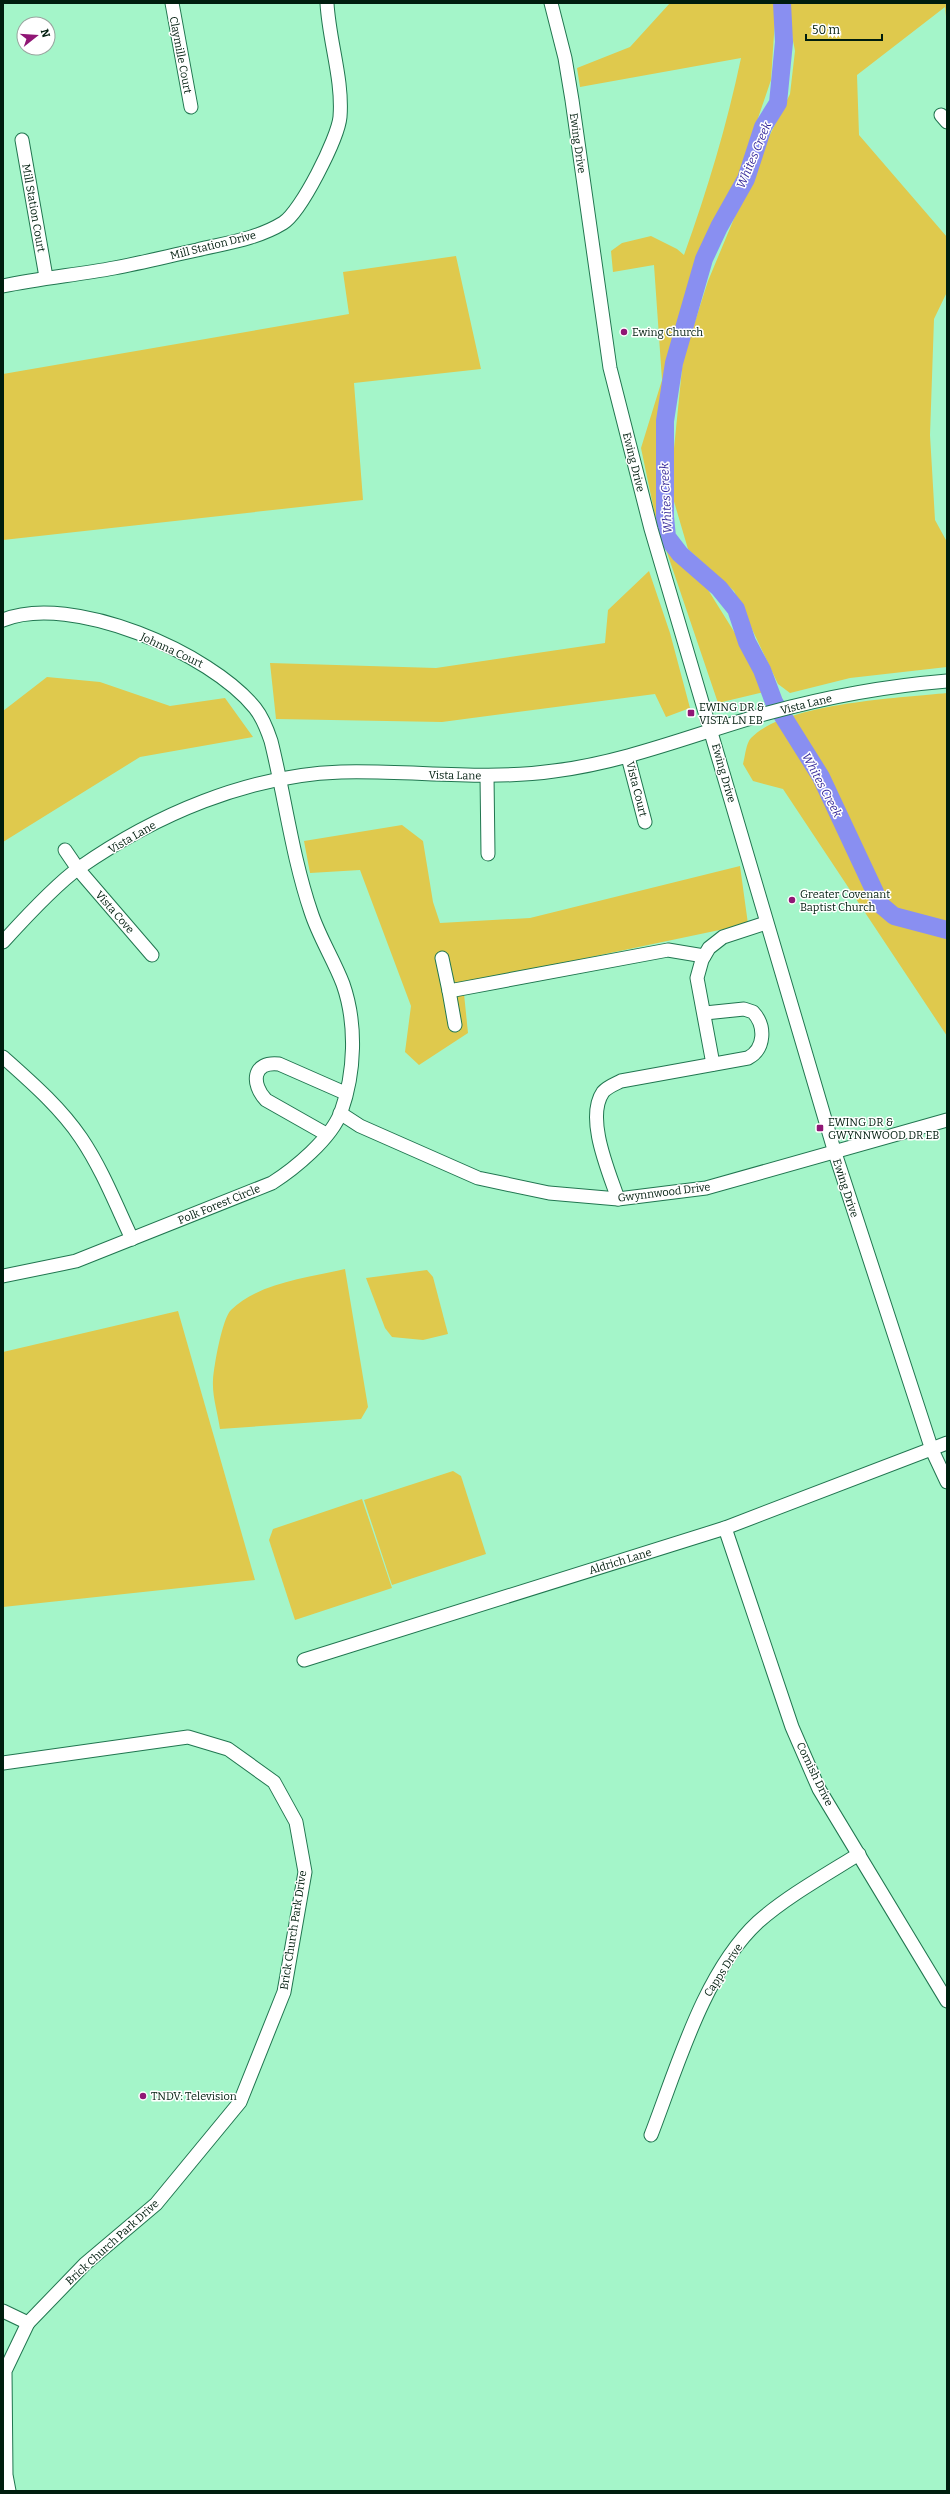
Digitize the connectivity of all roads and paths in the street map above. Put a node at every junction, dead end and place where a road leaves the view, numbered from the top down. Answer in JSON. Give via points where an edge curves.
{"nodes":[{"id":1,"x":172,"y":3,"type":"edge"},
{"id":2,"x":327,"y":3,"type":"edge"},
{"id":3,"x":551,"y":3,"type":"edge"},
{"id":4,"x":191,"y":107,"type":"dead end"},
{"id":5,"x":22,"y":140,"type":"dead end"},
{"id":6,"x":46,"y":277,"type":"junction"},
{"id":7,"x":3,"y":286,"type":"edge"},
{"id":8,"x":3,"y":620,"type":"edge"},
{"id":9,"x":942,"y":682,"type":"edge"},
{"id":10,"x":712,"y":731,"type":"junction"},
{"id":11,"x":628,"y":756,"type":"junction"},
{"id":12,"x":487,"y":776,"type":"junction"},
{"id":13,"x":278,"y":778,"type":"junction"},
{"id":14,"x":645,"y":822,"type":"dead end"},
{"id":15,"x":65,"y":850,"type":"dead end"},
{"id":16,"x":488,"y":854,"type":"dead end"},
{"id":17,"x":78,"y":869,"type":"junction"},
{"id":18,"x":766,"y":923,"type":"junction"},
{"id":19,"x":3,"y":942,"type":"edge"},
{"id":20,"x":152,"y":955,"type":"dead end"},
{"id":21,"x":704,"y":956,"type":"junction"},
{"id":22,"x":442,"y":958,"type":"dead end"},
{"id":23,"x":449,"y":991,"type":"junction"},
{"id":24,"x":705,"y":1013,"type":"junction"},
{"id":25,"x":455,"y":1025,"type":"dead end"},
{"id":26,"x":353,"y":1041,"type":"joint"},
{"id":27,"x":3,"y":1057,"type":"edge"},
{"id":28,"x":713,"y":1064,"type":"junction"},
{"id":29,"x":345,"y":1093,"type":"junction"},
{"id":30,"x":340,"y":1113,"type":"junction"},
{"id":31,"x":947,"y":1120,"type":"edge"},
{"id":32,"x":326,"y":1134,"type":"junction"},
{"id":33,"x":835,"y":1153,"type":"junction"},
{"id":34,"x":618,"y":1199,"type":"junction"},
{"id":35,"x":132,"y":1239,"type":"junction"},
{"id":36,"x":3,"y":1276,"type":"edge"},
{"id":37,"x":947,"y":1442,"type":"edge"},
{"id":38,"x":932,"y":1450,"type":"junction"},
{"id":39,"x":947,"y":1482,"type":"edge"},
{"id":40,"x":725,"y":1528,"type":"junction"},
{"id":41,"x":304,"y":1660,"type":"dead end"},
{"id":42,"x":3,"y":1763,"type":"edge"},
{"id":43,"x":859,"y":1854,"type":"junction"},
{"id":44,"x":947,"y":2001,"type":"edge"},
{"id":45,"x":651,"y":2135,"type":"dead end"},
{"id":46,"x":3,"y":2311,"type":"edge"},
{"id":47,"x":28,"y":2323,"type":"junction"},
{"id":48,"x":9,"y":2491,"type":"edge"}],
"edges":[{"from":1,"to":4,"type":"street","name":"Claymille Court"},
{"from":2,"to":6,"type":"street","name":"Mill Station Drive","via":[[337,71],[340,118],[326,157],[302,199],[284,222],[250,238],[113,268]]},
{"from":3,"to":10,"type":"street","name":"Ewing Drive","via":[[565,58],[572,100],[610,368],[651,529]]},
{"from":5,"to":6,"type":"street","name":"Mill Station Court"},
{"from":6,"to":7,"type":"street","name":"Mill Station Drive"},
{"from":8,"to":13,"type":"street","name":"Johnna Court","via":[[36,612],[90,618],[118,625],[201,662],[224,678],[255,708],[271,741]]},
{"from":9,"to":10,"type":"street","name":"Vista Lane","via":[[839,696]]},
{"from":10,"to":11,"type":"street","name":"Vista Lane"},
{"from":10,"to":18,"type":"street","name":"Ewing Drive"},
{"from":11,"to":12,"type":"street","name":"Vista Lane","via":[[553,772]]},
{"from":11,"to":14,"type":"street","name":"Vista Court"},
{"from":12,"to":13,"type":"street","name":"Vista Lane","via":[[340,772]]},
{"from":12,"to":16,"type":"street"},
{"from":13,"to":17,"type":"street","name":"Vista Lane","via":[[227,793],[148,826]]},
{"from":13,"to":26,"type":"street","name":"Johnna Court","via":[[311,913],[343,984],[352,1023]]},
{"from":15,"to":17,"type":"street","name":"Vista Cove"},
{"from":17,"to":19,"type":"street","name":"Vista Lane"},
{"from":17,"to":20,"type":"street","name":"Vista Cove"},
{"from":18,"to":21,"type":"street","via":[[723,937],[709,948]]},
{"from":18,"to":33,"type":"street","name":"Ewing Drive"},
{"from":21,"to":23,"type":"street","via":[[668,950]]},
{"from":21,"to":24,"type":"street","via":[[697,978]]},
{"from":22,"to":23,"type":"street"},
{"from":23,"to":25,"type":"street"},
{"from":24,"to":28,"type":"street"},
{"from":24,"to":28,"type":"street","via":[[744,1009],[753,1012],[761,1027],[761,1044],[757,1053],[748,1058]]},
{"from":26,"to":29,"type":"street","name":"Polk Forest Circle"},
{"from":27,"to":35,"type":"street","via":[[52,1102],[81,1138],[97,1165]]},
{"from":28,"to":34,"type":"street","via":[[621,1081],[604,1091],[599,1100],[596,1129]]},
{"from":29,"to":30,"type":"street","name":"Polk Forest Circle"},
{"from":29,"to":32,"type":"street","via":[[279,1064],[270,1063],[262,1066],[257,1073],[255,1082],[258,1092],[266,1100]]},
{"from":30,"to":32,"type":"street","name":"Polk Forest Circle"},
{"from":30,"to":34,"type":"street","name":"Gwynnwood Drive","via":[[360,1126],[478,1178],[549,1193]]},
{"from":31,"to":33,"type":"street","name":"Gwynnwood Drive"},
{"from":32,"to":35,"type":"street","name":"Polk Forest Circle","via":[[297,1167],[272,1184]]},
{"from":33,"to":34,"type":"street","name":"Gwynnwood Drive","via":[[706,1188]]},
{"from":33,"to":38,"type":"street","name":"Ewing Drive"},
{"from":35,"to":36,"type":"street","name":"Polk Forest Circle","via":[[76,1261]]},
{"from":37,"to":38,"type":"street","name":"Aldrich Lane"},
{"from":38,"to":39,"type":"street","name":"Ewing Drive"},
{"from":38,"to":40,"type":"street","name":"Aldrich Lane"},
{"from":40,"to":41,"type":"street","name":"Aldrich Lane"},
{"from":40,"to":43,"type":"street","name":"Cornish Drive","via":[[792,1727],[819,1789]]},
{"from":42,"to":47,"type":"street","name":"Brick Church Park Drive","via":[[188,1737],[228,1749],[274,1782],[296,1822],[305,1872],[284,1992],[240,2102],[156,2204],[85,2264]]},
{"from":43,"to":44,"type":"street","name":"Cornish Drive"},
{"from":43,"to":45,"type":"street","name":"Capps Drive","via":[[758,1922],[741,1941],[706,1993]]},
{"from":46,"to":47,"type":"street"},
{"from":47,"to":48,"type":"street","name":"Brick Church Park Drive","via":[[5,2371],[6,2475]]}]}
